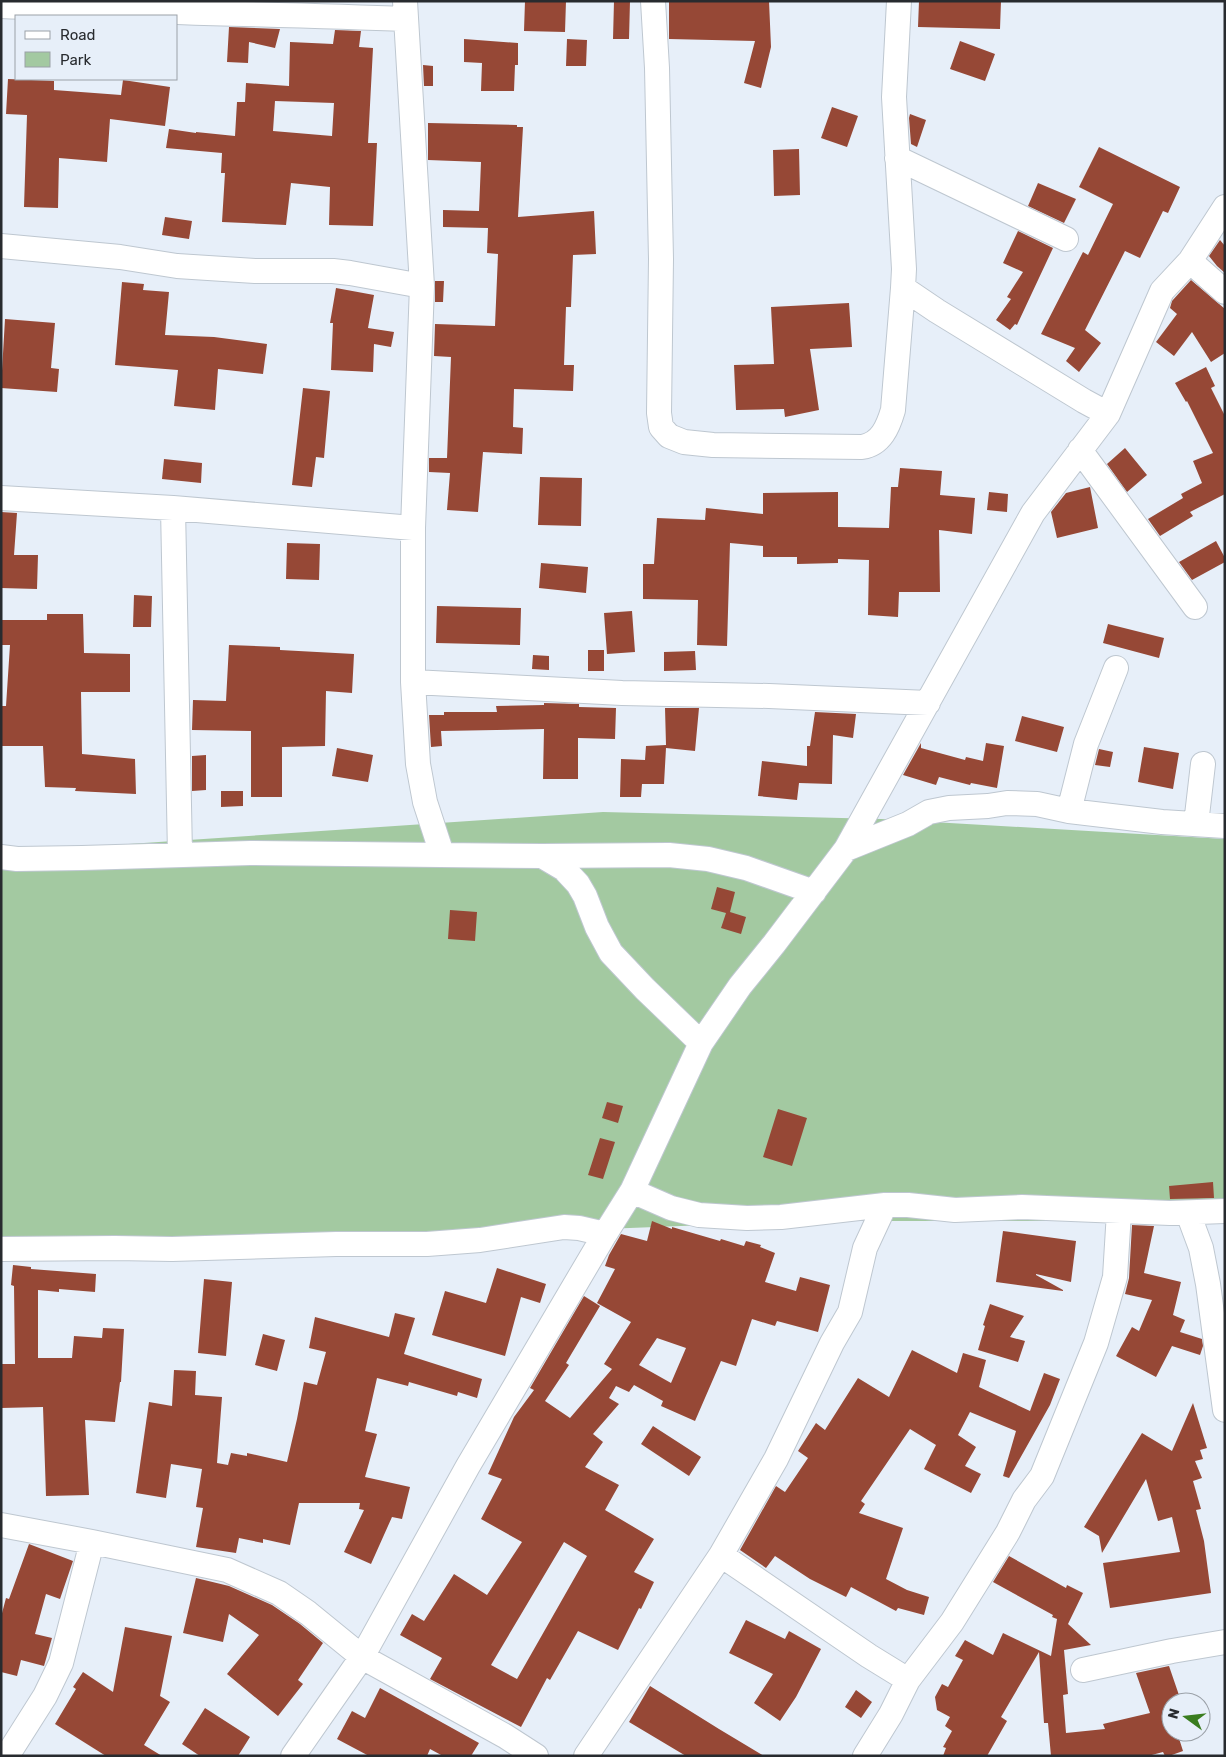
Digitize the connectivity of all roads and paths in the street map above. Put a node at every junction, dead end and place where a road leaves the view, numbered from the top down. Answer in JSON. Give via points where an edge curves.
{"nodes":[{"id":1,"x":654,"y":1,"type":"edge"},
{"id":2,"x":899,"y":1,"type":"edge"},
{"id":3,"x":1,"y":6,"type":"edge"},
{"id":4,"x":405,"y":10,"type":"edge"},
{"id":5,"x":897,"y":158,"type":"junction"},
{"id":6,"x":1225,"y":207,"type":"edge"},
{"id":7,"x":1066,"y":239,"type":"dead end"},
{"id":8,"x":1,"y":246,"type":"edge"},
{"id":9,"x":1190,"y":261,"type":"junction"},
{"id":10,"x":422,"y":286,"type":"junction"},
{"id":11,"x":903,"y":288,"type":"junction"},
{"id":12,"x":1225,"y":292,"type":"edge"},
{"id":13,"x":1108,"y":414,"type":"junction"},
{"id":14,"x":1080,"y":450,"type":"junction"},
{"id":15,"x":1,"y":498,"type":"edge"},
{"id":16,"x":173,"y":508,"type":"junction"},
{"id":17,"x":413,"y":528,"type":"junction"},
{"id":18,"x":1195,"y":607,"type":"dead end"},
{"id":19,"x":1116,"y":668,"type":"dead end"},
{"id":20,"x":414,"y":682,"type":"junction"},
{"id":21,"x":928,"y":703,"type":"junction"},
{"id":22,"x":1203,"y":764,"type":"dead end"},
{"id":23,"x":1069,"y":811,"type":"junction"},
{"id":24,"x":1196,"y":824,"type":"junction"},
{"id":25,"x":1225,"y":826,"type":"edge"},
{"id":26,"x":846,"y":849,"type":"junction"},
{"id":27,"x":180,"y":854,"type":"junction"},
{"id":28,"x":442,"y":854,"type":"junction"},
{"id":29,"x":1,"y":856,"type":"edge"},
{"id":30,"x":542,"y":856,"type":"junction"},
{"id":31,"x":814,"y":892,"type":"junction"},
{"id":32,"x":701,"y":1043,"type":"junction"},
{"id":33,"x":632,"y":1191,"type":"junction"},
{"id":34,"x":885,"y":1205,"type":"junction"},
{"id":35,"x":1225,"y":1211,"type":"edge"},
{"id":36,"x":1119,"y":1212,"type":"junction"},
{"id":37,"x":1188,"y":1213,"type":"junction"},
{"id":38,"x":605,"y":1234,"type":"junction"},
{"id":39,"x":1,"y":1249,"type":"edge"},
{"id":40,"x":1225,"y":1410,"type":"edge"},
{"id":41,"x":1,"y":1525,"type":"edge"},
{"id":42,"x":92,"y":1542,"type":"junction"},
{"id":43,"x":721,"y":1555,"type":"junction"},
{"id":44,"x":1225,"y":1642,"type":"edge"},
{"id":45,"x":362,"y":1657,"type":"junction"},
{"id":46,"x":1083,"y":1670,"type":"dead end"},
{"id":47,"x":908,"y":1680,"type":"junction"},
{"id":48,"x":7,"y":1756,"type":"edge"},
{"id":49,"x":293,"y":1756,"type":"edge"},
{"id":50,"x":536,"y":1756,"type":"edge"},
{"id":51,"x":586,"y":1756,"type":"edge"},
{"id":52,"x":865,"y":1756,"type":"edge"}],
"edges":[{"from":1,"to":11,"type":"street","via":[[661,259],[661,427],[676,439],[713,446],[871,445],[879,440],[893,410]]},
{"from":2,"to":5,"type":"street","via":[[894,97]]},
{"from":3,"to":4,"type":"street","via":[[148,12]]},
{"from":4,"to":10,"type":"street"},
{"from":5,"to":7,"type":"street"},
{"from":5,"to":11,"type":"street"},
{"from":6,"to":9,"type":"street"},
{"from":8,"to":10,"type":"street","via":[[120,257],[177,266],[342,272]]},
{"from":9,"to":12,"type":"street"},
{"from":9,"to":13,"type":"street","via":[[1162,291]]},
{"from":10,"to":17,"type":"street"},
{"from":11,"to":13,"type":"street"},
{"from":13,"to":14,"type":"street"},
{"from":14,"to":18,"type":"street"},
{"from":14,"to":21,"type":"street","via":[[1034,513]]},
{"from":15,"to":16,"type":"street"},
{"from":16,"to":17,"type":"street"},
{"from":16,"to":27,"type":"street"},
{"from":17,"to":20,"type":"street"},
{"from":19,"to":23,"type":"street","via":[[1086,744]]},
{"from":20,"to":21,"type":"street"},
{"from":20,"to":28,"type":"street","via":[[418,764],[425,802]]},
{"from":21,"to":26,"type":"street"},
{"from":22,"to":24,"type":"street"},
{"from":23,"to":24,"type":"street"},
{"from":23,"to":26,"type":"street","via":[[1036,804],[1007,803],[949,808],[928,812],[908,824]]},
{"from":24,"to":25,"type":"street"},
{"from":26,"to":31,"type":"street"},
{"from":27,"to":28,"type":"street"},
{"from":27,"to":29,"type":"street","via":[[82,858]]},
{"from":28,"to":30,"type":"street"},
{"from":30,"to":31,"type":"street","via":[[670,855],[708,859],[746,868]]},
{"from":30,"to":32,"type":"street","via":[[564,869],[578,884],[611,953]]},
{"from":31,"to":32,"type":"street","via":[[740,986]]},
{"from":32,"to":33,"type":"street"},
{"from":33,"to":34,"type":"street","via":[[672,1208],[699,1215],[747,1218]]},
{"from":33,"to":38,"type":"street"},
{"from":34,"to":36,"type":"street","via":[[955,1210],[1022,1207]]},
{"from":34,"to":43,"type":"street","via":[[865,1248],[850,1312],[776,1459]]},
{"from":35,"to":37,"type":"street"},
{"from":36,"to":37,"type":"street"},
{"from":36,"to":47,"type":"street","via":[[1115,1277],[1096,1343],[1042,1476],[1024,1500],[952,1622]]},
{"from":37,"to":40,"type":"street","via":[[1201,1248],[1208,1284]]},
{"from":38,"to":39,"type":"street","via":[[564,1227],[480,1240],[427,1244]]},
{"from":38,"to":45,"type":"street","via":[[468,1466]]},
{"from":41,"to":42,"type":"street"},
{"from":42,"to":45,"type":"street","via":[[227,1570],[279,1593]]},
{"from":42,"to":48,"type":"street","via":[[61,1663],[45,1696]]},
{"from":43,"to":47,"type":"street"},
{"from":43,"to":51,"type":"street"},
{"from":44,"to":46,"type":"street"},
{"from":45,"to":49,"type":"street"},
{"from":45,"to":50,"type":"street"},
{"from":47,"to":52,"type":"street"}]}
